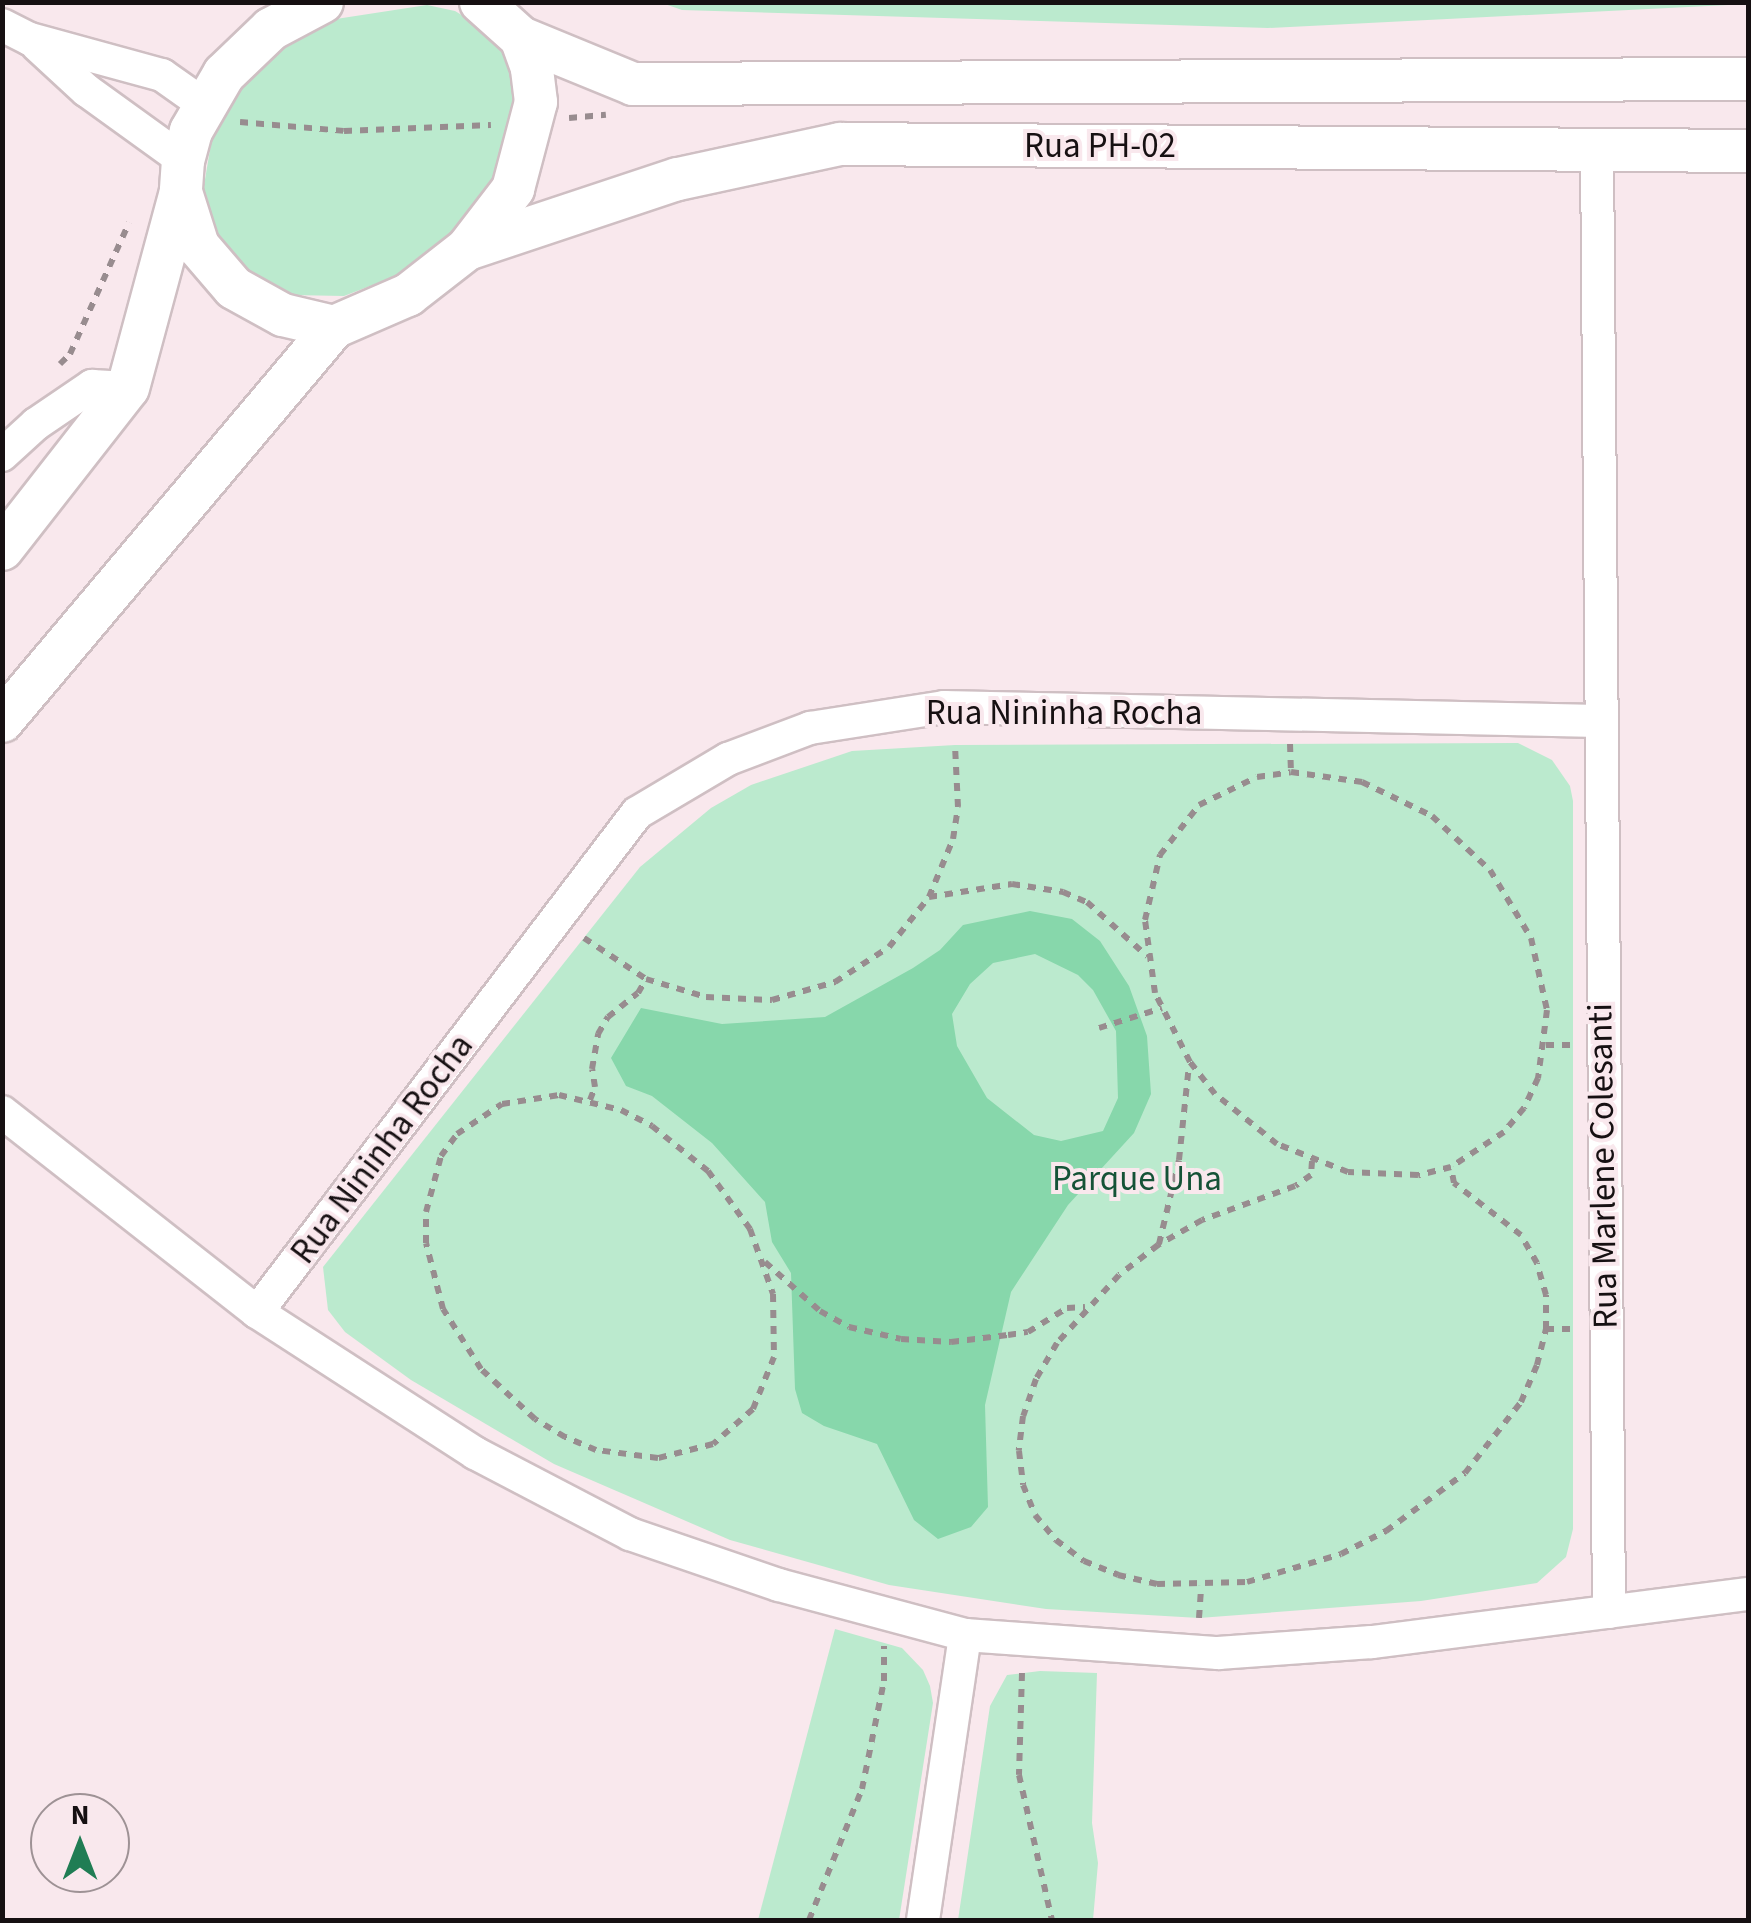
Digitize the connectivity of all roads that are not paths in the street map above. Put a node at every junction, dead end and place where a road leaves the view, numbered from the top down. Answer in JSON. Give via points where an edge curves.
{"nodes":[{"id":1,"x":322,"y":2,"type":"edge"},
{"id":2,"x":509,"y":17,"type":"edge"},
{"id":3,"x":16,"y":32,"type":"edge"},
{"id":4,"x":1748,"y":78,"type":"edge"},
{"id":5,"x":206,"y":106,"type":"junction"},
{"id":6,"x":1596,"y":150,"type":"junction"},
{"id":7,"x":1748,"y":151,"type":"edge"},
{"id":8,"x":182,"y":176,"type":"junction"},
{"id":9,"x":468,"y":249,"type":"junction"},
{"id":10,"x":334,"y":327,"type":"junction"},
{"id":11,"x":128,"y":388,"type":"junction"},
{"id":12,"x":2,"y":455,"type":"edge"},
{"id":13,"x":2,"y":549,"type":"edge"},
{"id":14,"x":1599,"y":720,"type":"junction"},
{"id":15,"x":2,"y":721,"type":"edge"},
{"id":16,"x":2,"y":1112,"type":"edge"},
{"id":17,"x":257,"y":1312,"type":"junction"},
{"id":18,"x":1748,"y":1594,"type":"edge"},
{"id":19,"x":1609,"y":1612,"type":"junction"},
{"id":20,"x":966,"y":1635,"type":"junction"},
{"id":21,"x":924,"y":1920,"type":"edge"}],
"edges":[{"from":1,"to":5,"type":"street","via":[[271,29],[224,74]]},
{"from":2,"to":4,"type":"street","name":"Rua PH-02","via":[[634,84]]},
{"from":2,"to":9,"type":"street","via":[[532,68],[530,137],[513,190]]},
{"from":3,"to":5,"type":"street","via":[[162,76]]},
{"from":3,"to":8,"type":"street"},
{"from":5,"to":8,"type":"street","via":[[191,131]]},
{"from":6,"to":7,"type":"street","name":"Rua PH-02"},
{"from":6,"to":9,"type":"street","name":"Rua PH-02","via":[[840,144],[678,180]]},
{"from":6,"to":14,"type":"street","name":"Rua Marlene Colesanti"},
{"from":8,"to":10,"type":"street","via":[[198,246],[234,288],[283,314]]},
{"from":8,"to":11,"type":"street"},
{"from":9,"to":10,"type":"street","via":[[408,294]]},
{"from":10,"to":15,"type":"street"},
{"from":11,"to":12,"type":"street","via":[[92,386]]},
{"from":11,"to":13,"type":"street"},
{"from":14,"to":17,"type":"street","name":"Rua Nininha Rocha","via":[[944,707],[810,728],[728,759],[637,813]]},
{"from":14,"to":19,"type":"street","name":"Rua Marlene Colesanti"},
{"from":16,"to":17,"type":"street"},
{"from":17,"to":20,"type":"street","via":[[475,1452],[630,1534],[779,1585]]},
{"from":18,"to":19,"type":"street"},
{"from":19,"to":20,"type":"street","via":[[1372,1642],[1218,1653]]},
{"from":20,"to":21,"type":"street"}]}
